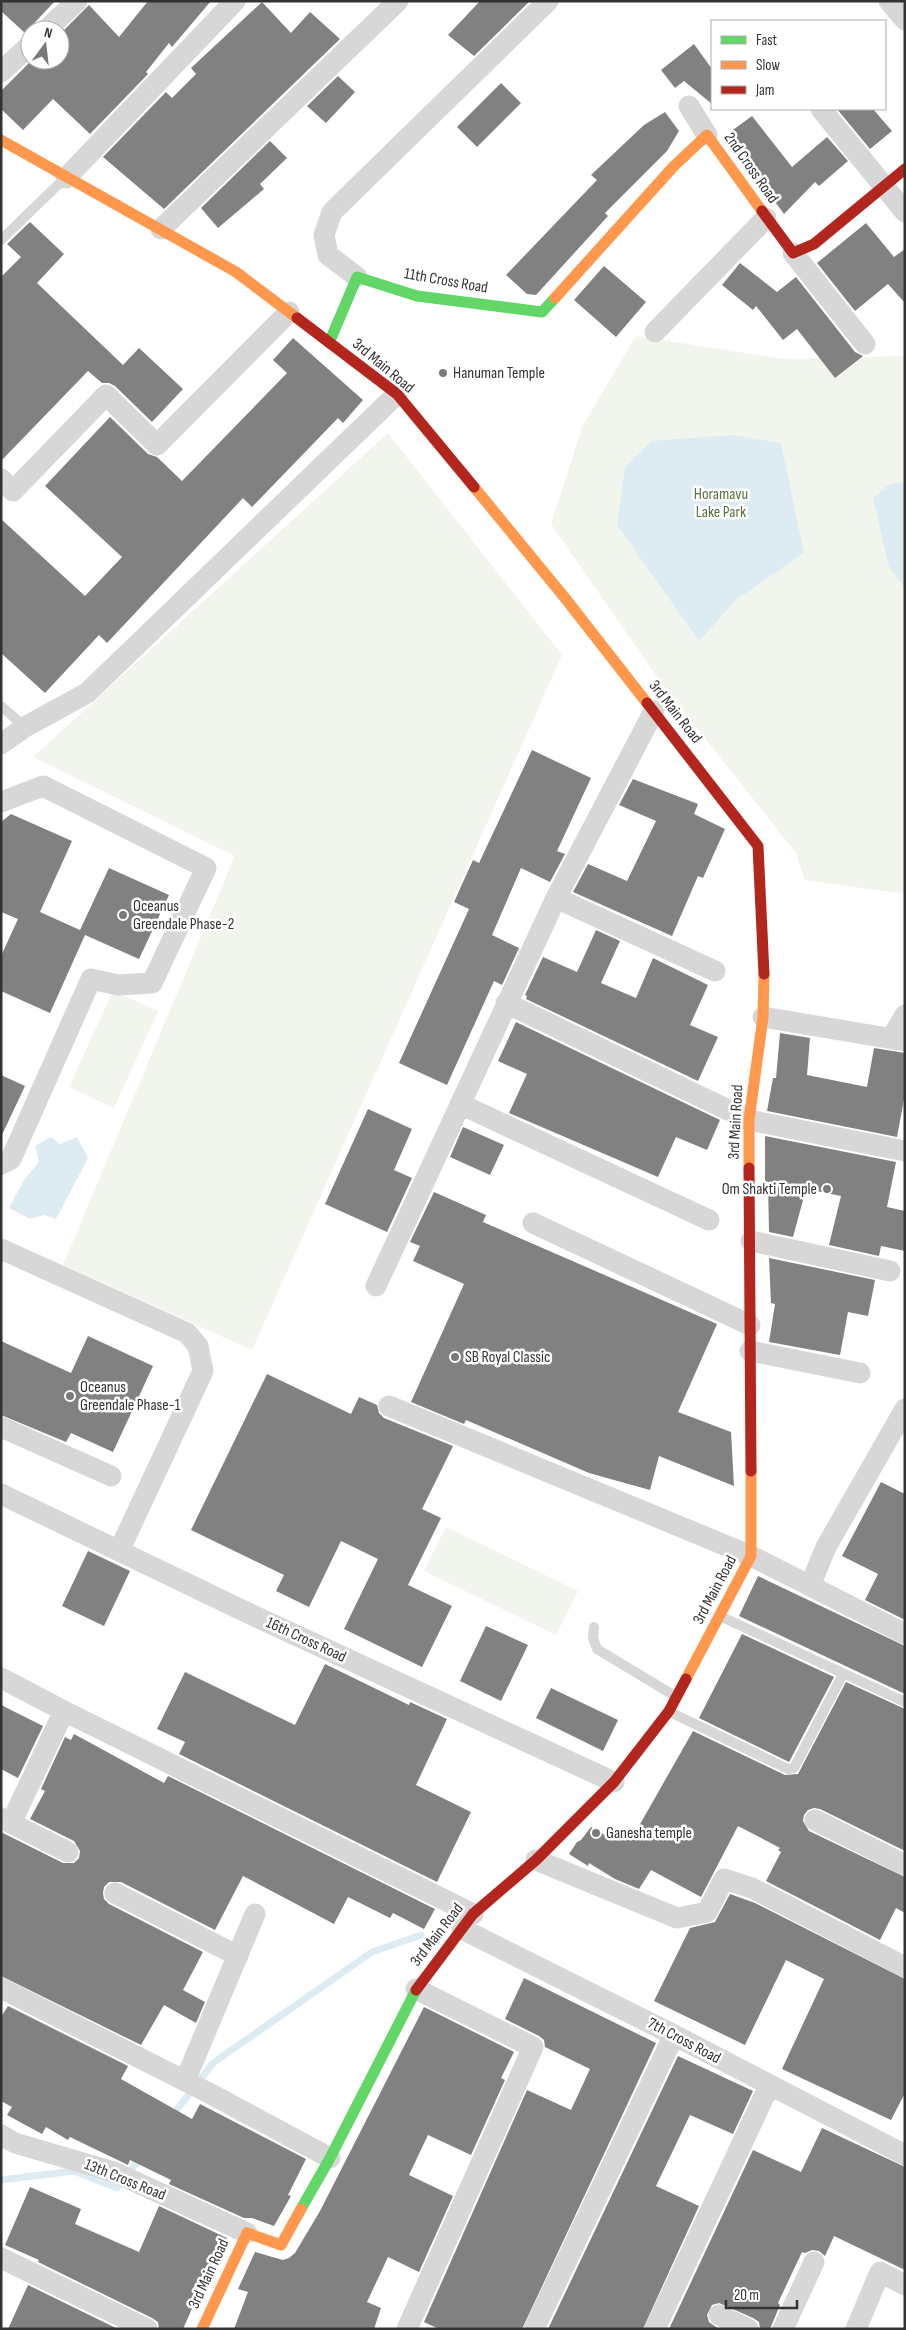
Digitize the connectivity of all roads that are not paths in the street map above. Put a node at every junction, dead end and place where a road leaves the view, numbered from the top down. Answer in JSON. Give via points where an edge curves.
{"nodes":[{"id":1,"x":77,"y":1,"type":"edge"},
{"id":2,"x":235,"y":1,"type":"edge"},
{"id":3,"x":398,"y":1,"type":"edge"},
{"id":4,"x":548,"y":1,"type":"edge"},
{"id":5,"x":889,"y":1,"type":"edge"},
{"id":6,"x":57,"y":20,"type":"edge"},
{"id":7,"x":905,"y":20,"type":"edge"},
{"id":8,"x":20,"y":54,"type":"edge"},
{"id":9,"x":1,"y":72,"type":"edge"},
{"id":10,"x":689,"y":106,"type":"dead end"},
{"id":11,"x":822,"y":110,"type":"edge"},
{"id":12,"x":707,"y":135,"type":"junction"},
{"id":13,"x":1,"y":140,"type":"edge"},
{"id":14,"x":905,"y":169,"type":"edge"},
{"id":15,"x":66,"y":178,"type":"junction"},
{"id":16,"x":885,"y":186,"type":"junction"},
{"id":17,"x":905,"y":212,"type":"edge"},
{"id":18,"x":766,"y":218,"type":"junction"},
{"id":19,"x":161,"y":229,"type":"junction"},
{"id":20,"x":1,"y":240,"type":"edge"},
{"id":21,"x":793,"y":253,"type":"junction"},
{"id":22,"x":357,"y":278,"type":"junction"},
{"id":23,"x":289,"y":312,"type":"junction"},
{"id":24,"x":542,"y":312,"type":"joint"},
{"id":25,"x":655,"y":332,"type":"dead end"},
{"id":26,"x":329,"y":343,"type":"junction"},
{"id":27,"x":865,"y":344,"type":"dead end"},
{"id":28,"x":397,"y":394,"type":"junction"},
{"id":29,"x":1,"y":479,"type":"edge"},
{"id":30,"x":1,"y":706,"type":"edge"},
{"id":31,"x":654,"y":711,"type":"junction"},
{"id":32,"x":25,"y":727,"type":"junction"},
{"id":33,"x":1,"y":744,"type":"edge"},
{"id":34,"x":1,"y":802,"type":"edge"},
{"id":35,"x":556,"y":898,"type":"junction"},
{"id":36,"x":715,"y":971,"type":"dead end"},
{"id":37,"x":506,"y":1003,"type":"junction"},
{"id":38,"x":905,"y":1015,"type":"edge"},
{"id":39,"x":764,"y":1017,"type":"junction"},
{"id":40,"x":898,"y":1040,"type":"edge"},
{"id":41,"x":460,"y":1104,"type":"junction"},
{"id":42,"x":749,"y":1120,"type":"junction"},
{"id":43,"x":905,"y":1151,"type":"edge"},
{"id":44,"x":1,"y":1164,"type":"edge"},
{"id":45,"x":709,"y":1220,"type":"dead end"},
{"id":46,"x":533,"y":1223,"type":"dead end"},
{"id":47,"x":751,"y":1241,"type":"junction"},
{"id":48,"x":1,"y":1249,"type":"edge"},
{"id":49,"x":890,"y":1271,"type":"dead end"},
{"id":50,"x":376,"y":1286,"type":"dead end"},
{"id":51,"x":750,"y":1325,"type":"junction"},
{"id":52,"x":750,"y":1351,"type":"junction"},
{"id":53,"x":860,"y":1373,"type":"dead end"},
{"id":54,"x":388,"y":1406,"type":"dead end"},
{"id":55,"x":905,"y":1409,"type":"edge"},
{"id":56,"x":1,"y":1426,"type":"edge"},
{"id":57,"x":111,"y":1476,"type":"dead end"},
{"id":58,"x":1,"y":1494,"type":"edge"},
{"id":59,"x":119,"y":1551,"type":"junction"},
{"id":60,"x":751,"y":1556,"type":"junction"},
{"id":61,"x":810,"y":1586,"type":"junction"},
{"id":62,"x":720,"y":1615,"type":"junction"},
{"id":63,"x":594,"y":1627,"type":"dead end"},
{"id":64,"x":903,"y":1631,"type":"edge"},
{"id":65,"x":843,"y":1674,"type":"junction"},
{"id":66,"x":1,"y":1678,"type":"edge"},
{"id":67,"x":676,"y":1697,"type":"junction"},
{"id":68,"x":905,"y":1702,"type":"edge"},
{"id":69,"x":64,"y":1711,"type":"junction"},
{"id":70,"x":668,"y":1711,"type":"junction"},
{"id":71,"x":614,"y":1782,"type":"junction"},
{"id":72,"x":815,"y":1820,"type":"dead end"},
{"id":73,"x":6,"y":1821,"type":"edge"},
{"id":74,"x":68,"y":1852,"type":"dead end"},
{"id":75,"x":536,"y":1860,"type":"junction"},
{"id":76,"x":905,"y":1865,"type":"edge"},
{"id":77,"x":115,"y":1893,"type":"dead end"},
{"id":78,"x":255,"y":1914,"type":"dead end"},
{"id":79,"x":468,"y":1922,"type":"junction"},
{"id":80,"x":238,"y":1956,"type":"junction"},
{"id":81,"x":905,"y":1968,"type":"edge"},
{"id":82,"x":1,"y":1988,"type":"edge"},
{"id":83,"x":416,"y":1989,"type":"junction"},
{"id":84,"x":674,"y":2035,"type":"junction"},
{"id":85,"x":186,"y":2081,"type":"junction"},
{"id":86,"x":769,"y":2086,"type":"junction"},
{"id":87,"x":1,"y":2135,"type":"edge"},
{"id":88,"x":905,"y":2155,"type":"edge"},
{"id":89,"x":330,"y":2158,"type":"junction"},
{"id":90,"x":247,"y":2233,"type":"junction"},
{"id":91,"x":1,"y":2258,"type":"edge"},
{"id":92,"x":814,"y":2262,"type":"dead end"},
{"id":93,"x":905,"y":2285,"type":"edge"},
{"id":94,"x":719,"y":2315,"type":"dead end"},
{"id":95,"x":147,"y":2329,"type":"edge"},
{"id":96,"x":202,"y":2329,"type":"edge"},
{"id":97,"x":407,"y":2329,"type":"edge"},
{"id":98,"x":534,"y":2329,"type":"edge"},
{"id":99,"x":655,"y":2329,"type":"edge"},
{"id":100,"x":748,"y":2329,"type":"edge"},
{"id":101,"x":782,"y":2329,"type":"edge"},
{"id":102,"x":856,"y":2329,"type":"edge"}],
"edges":[{"from":1,"to":6,"type":"street"},
{"from":2,"to":15,"type":"street"},
{"from":3,"to":19,"type":"street"},
{"from":4,"to":22,"type":"street","via":[[332,212],[324,234],[328,255]]},
{"from":5,"to":7,"type":"street"},
{"from":8,"to":9,"type":"street"},
{"from":10,"to":12,"type":"street"},
{"from":11,"to":16,"type":"street"},
{"from":12,"to":18,"type":"street","name":"2nd Cross Road"},
{"from":12,"to":24,"type":"street","name":"2nd Cross Road","via":[[674,166]]},
{"from":13,"to":15,"type":"street","name":"3rd Main Road"},
{"from":14,"to":16,"type":"street"},
{"from":15,"to":19,"type":"street","name":"3rd Main Road"},
{"from":15,"to":20,"type":"lane"},
{"from":16,"to":17,"type":"street"},
{"from":16,"to":21,"type":"street","via":[[814,244]]},
{"from":18,"to":21,"type":"street","name":"2nd Cross Road"},
{"from":18,"to":25,"type":"street"},
{"from":19,"to":23,"type":"street","name":"3rd Main Road","via":[[236,272]]},
{"from":21,"to":27,"type":"street"},
{"from":22,"to":24,"type":"street","name":"11th Cross Road","via":[[417,296]]},
{"from":22,"to":26,"type":"street"},
{"from":23,"to":26,"type":"street","name":"3rd Main Road"},
{"from":23,"to":29,"type":"street","via":[[157,445],[106,395],[13,490]]},
{"from":26,"to":28,"type":"street","name":"3rd Main Road"},
{"from":28,"to":31,"type":"street","name":"3rd Main Road"},
{"from":28,"to":32,"type":"street","via":[[87,693]]},
{"from":30,"to":32,"type":"lane"},
{"from":31,"to":35,"type":"street"},
{"from":31,"to":39,"type":"street","name":"3rd Main Road","via":[[758,846]]},
{"from":32,"to":33,"type":"street"},
{"from":34,"to":44,"type":"street","via":[[43,786],[206,868],[152,983],[118,985],[91,979],[11,1159]]},
{"from":35,"to":36,"type":"street"},
{"from":35,"to":37,"type":"street"},
{"from":37,"to":41,"type":"street"},
{"from":37,"to":42,"type":"street"},
{"from":38,"to":40,"type":"street"},
{"from":39,"to":40,"type":"street"},
{"from":39,"to":42,"type":"street","name":"3rd Main Road"},
{"from":41,"to":45,"type":"street"},
{"from":41,"to":50,"type":"street"},
{"from":42,"to":43,"type":"street"},
{"from":42,"to":47,"type":"street","name":"3rd Main Road"},
{"from":46,"to":51,"type":"street"},
{"from":47,"to":49,"type":"street"},
{"from":47,"to":51,"type":"street","name":"3rd Main Road"},
{"from":48,"to":59,"type":"street","via":[[187,1333],[198,1346],[203,1371]]},
{"from":51,"to":52,"type":"street","name":"3rd Main Road"},
{"from":52,"to":53,"type":"street"},
{"from":52,"to":60,"type":"street","name":"3rd Main Road"},
{"from":54,"to":60,"type":"street"},
{"from":55,"to":61,"type":"street","via":[[826,1547]]},
{"from":56,"to":57,"type":"street"},
{"from":58,"to":59,"type":"street","name":"16th Cross Road"},
{"from":59,"to":71,"type":"street","name":"16th Cross Road"},
{"from":60,"to":61,"type":"street"},
{"from":60,"to":62,"type":"street","name":"3rd Main Road"},
{"from":61,"to":64,"type":"street"},
{"from":62,"to":65,"type":"lane"},
{"from":62,"to":67,"type":"street","name":"3rd Main Road"},
{"from":63,"to":67,"type":"lane","via":[[597,1649]]},
{"from":65,"to":68,"type":"lane"},
{"from":65,"to":70,"type":"lane","via":[[794,1768],[788,1769]]},
{"from":66,"to":69,"type":"street","name":"7th Cross Road"},
{"from":67,"to":70,"type":"street","name":"3rd Main Road"},
{"from":69,"to":73,"type":"street"},
{"from":69,"to":79,"type":"street","name":"7th Cross Road"},
{"from":70,"to":71,"type":"street","name":"3rd Main Road"},
{"from":71,"to":75,"type":"street","name":"3rd Main Road"},
{"from":72,"to":76,"type":"street"},
{"from":73,"to":74,"type":"street"},
{"from":75,"to":79,"type":"street","name":"3rd Main Road"},
{"from":75,"to":81,"type":"street","via":[[677,1918],[707,1912],[724,1879],[752,1888]]},
{"from":77,"to":80,"type":"street"},
{"from":78,"to":80,"type":"street"},
{"from":79,"to":83,"type":"street","name":"3rd Main Road"},
{"from":79,"to":84,"type":"street","name":"7th Cross Road"},
{"from":80,"to":85,"type":"street"},
{"from":82,"to":85,"type":"street"},
{"from":83,"to":89,"type":"street","name":"3rd Main Road"},
{"from":83,"to":97,"type":"street","via":[[533,2048]]},
{"from":84,"to":86,"type":"street","name":"7th Cross Road"},
{"from":84,"to":98,"type":"street"},
{"from":85,"to":89,"type":"street"},
{"from":86,"to":88,"type":"street","name":"7th Cross Road"},
{"from":86,"to":99,"type":"street"},
{"from":87,"to":90,"type":"street","name":"13th Cross Road","via":[[15,2143],[114,2172]]},
{"from":89,"to":90,"type":"street","name":"3rd Main Road","via":[[281,2245]]},
{"from":90,"to":96,"type":"street","name":"3rd Main Road"},
{"from":91,"to":95,"type":"street"},
{"from":92,"to":101,"type":"street"},
{"from":93,"to":102,"type":"street","via":[[880,2272]]},
{"from":94,"to":100,"type":"street"}]}
